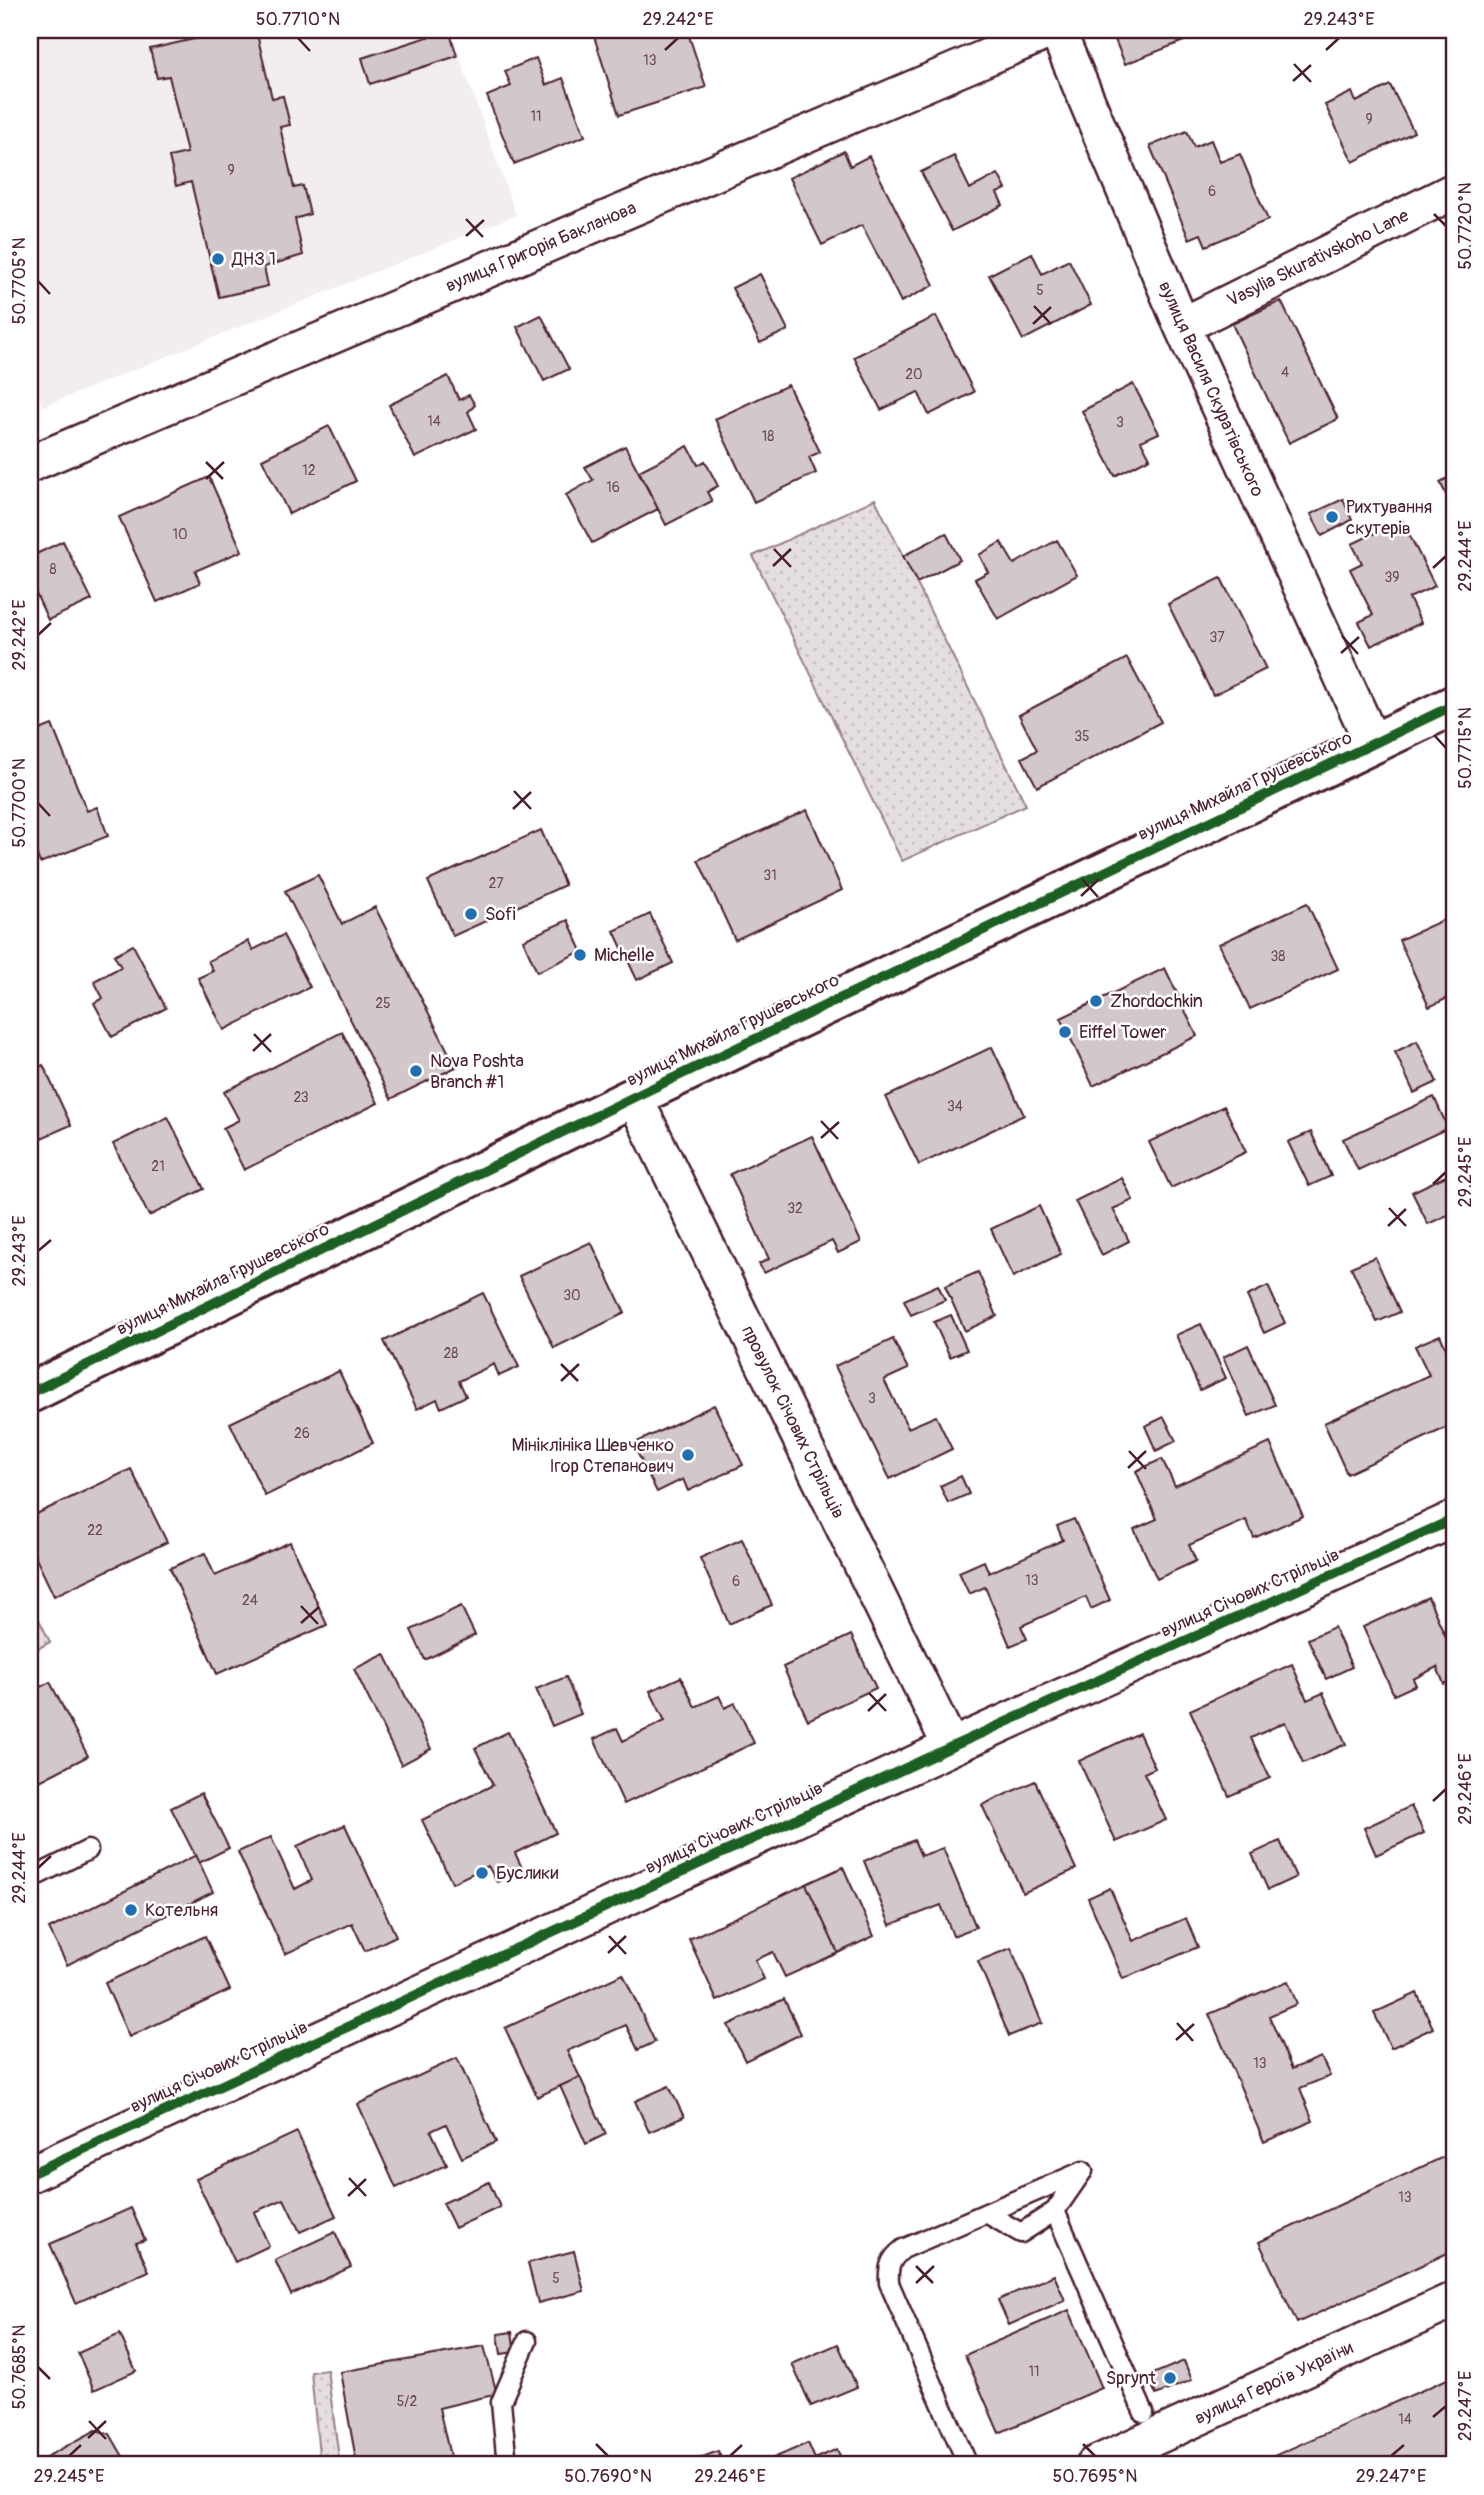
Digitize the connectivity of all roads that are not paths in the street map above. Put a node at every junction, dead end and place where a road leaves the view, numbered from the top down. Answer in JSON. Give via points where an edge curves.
{"nodes":[{"id":1,"x":1051,"y":30,"type":"edge"},
{"id":2,"x":1057,"y":30,"type":"edge"},
{"id":3,"x":1454,"y":191,"type":"edge"},
{"id":4,"x":1182,"y":326,"type":"junction"},
{"id":5,"x":30,"y":464,"type":"edge"},
{"id":6,"x":1454,"y":705,"type":"edge"},
{"id":7,"x":1373,"y":744,"type":"junction"},
{"id":8,"x":634,"y":1097,"type":"junction"},
{"id":9,"x":30,"y":1393,"type":"edge"},
{"id":10,"x":1454,"y":1519,"type":"edge"},
{"id":11,"x":951,"y":1747,"type":"junction"},
{"id":12,"x":88,"y":1850,"type":"dead end"},
{"id":13,"x":30,"y":1879,"type":"edge"},
{"id":14,"x":32,"y":2166,"type":"edge"},
{"id":15,"x":1055,"y":2211,"type":"junction"},
{"id":16,"x":986,"y":2213,"type":"junction"},
{"id":17,"x":1454,"y":2300,"type":"edge"},
{"id":18,"x":527,"y":2340,"type":"dead end"},
{"id":19,"x":1144,"y":2413,"type":"dead end"},
{"id":20,"x":507,"y":2465,"type":"edge"},
{"id":21,"x":968,"y":2465,"type":"edge"},
{"id":22,"x":1094,"y":2465,"type":"edge"}],
"edges":[{"from":1,"to":5,"type":"street","name":"вулиця Григорія Бакланова"},
{"from":2,"to":4,"type":"street","name":"вулиця Василя Скуратівського"},
{"from":3,"to":4,"type":"street","name":"Vasylia Skurativskoho Lane"},
{"from":4,"to":7,"type":"street","name":"вулиця Василя Скуратівського"},
{"from":6,"to":7,"type":"street","name":"вулиця Михайла Грушевського"},
{"from":7,"to":8,"type":"street","name":"вулиця Михайла Грушевського"},
{"from":8,"to":9,"type":"street","name":"вулиця Михайла Грушевського"},
{"from":8,"to":11,"type":"street","name":"провулок Січових Стрільців"},
{"from":10,"to":11,"type":"street","name":"вулиця Січових Стрільців"},
{"from":11,"to":14,"type":"street","name":"вулиця Січових Стрільців"},
{"from":12,"to":13,"type":"lane"},
{"from":15,"to":16,"type":"lane","via":[[1021,2233]]},
{"from":15,"to":16,"type":"lane","via":[[1083,2171]]},
{"from":15,"to":19,"type":"lane"},
{"from":16,"to":21,"type":"lane","via":[[903,2249],[888,2269]]},
{"from":17,"to":22,"type":"street","name":"вулиця Героїв України"},
{"from":18,"to":20,"type":"lane","via":[[501,2402]]}]}
